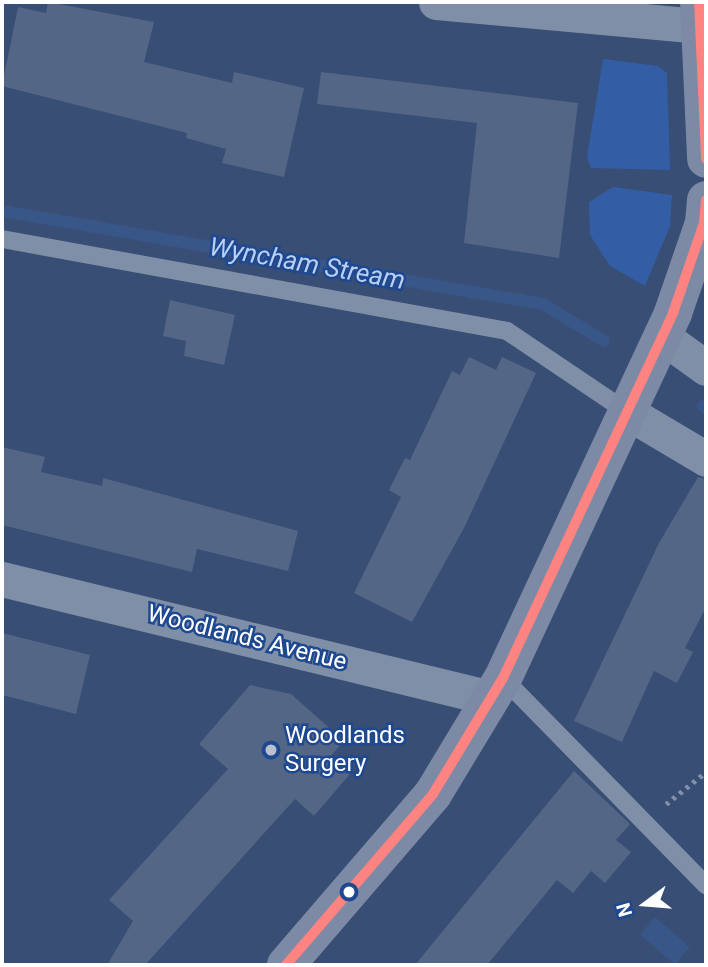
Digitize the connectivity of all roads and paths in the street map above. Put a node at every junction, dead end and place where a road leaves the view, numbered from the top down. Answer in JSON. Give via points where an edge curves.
{"nodes":[{"id":1,"x":436,"y":2,"type":"edge"},
{"id":2,"x":700,"y":14,"type":"edge"},
{"id":3,"x":706,"y":159,"type":"edge"},
{"id":4,"x":706,"y":200,"type":"edge"},
{"id":5,"x":2,"y":239,"type":"edge"},
{"id":6,"x":663,"y":337,"type":"junction"},
{"id":7,"x":706,"y":368,"type":"edge"},
{"id":8,"x":627,"y":412,"type":"junction"},
{"id":9,"x":706,"y":459,"type":"edge"},
{"id":10,"x":2,"y":579,"type":"edge"},
{"id":11,"x":497,"y":688,"type":"junction"},
{"id":12,"x":706,"y":772,"type":"edge"},
{"id":13,"x":646,"y":821,"type":"junction"},
{"id":14,"x":706,"y":885,"type":"edge"},
{"id":15,"x":286,"y":965,"type":"edge"}],
"edges":[{"from":1,"to":2,"type":"street"},
{"from":2,"to":3,"type":"main road"},
{"from":4,"to":6,"type":"main road","via":[[704,223]]},
{"from":5,"to":8,"type":"lane","via":[[507,331]]},
{"from":6,"to":7,"type":"street"},
{"from":6,"to":8,"type":"main road"},
{"from":8,"to":9,"type":"street"},
{"from":8,"to":11,"type":"main road"},
{"from":10,"to":11,"type":"street","name":"Woodlands Avenue"},
{"from":11,"to":13,"type":"lane"},
{"from":11,"to":15,"type":"main road","via":[[433,794]]},
{"from":12,"to":13,"type":"path"},
{"from":13,"to":14,"type":"lane"}]}
